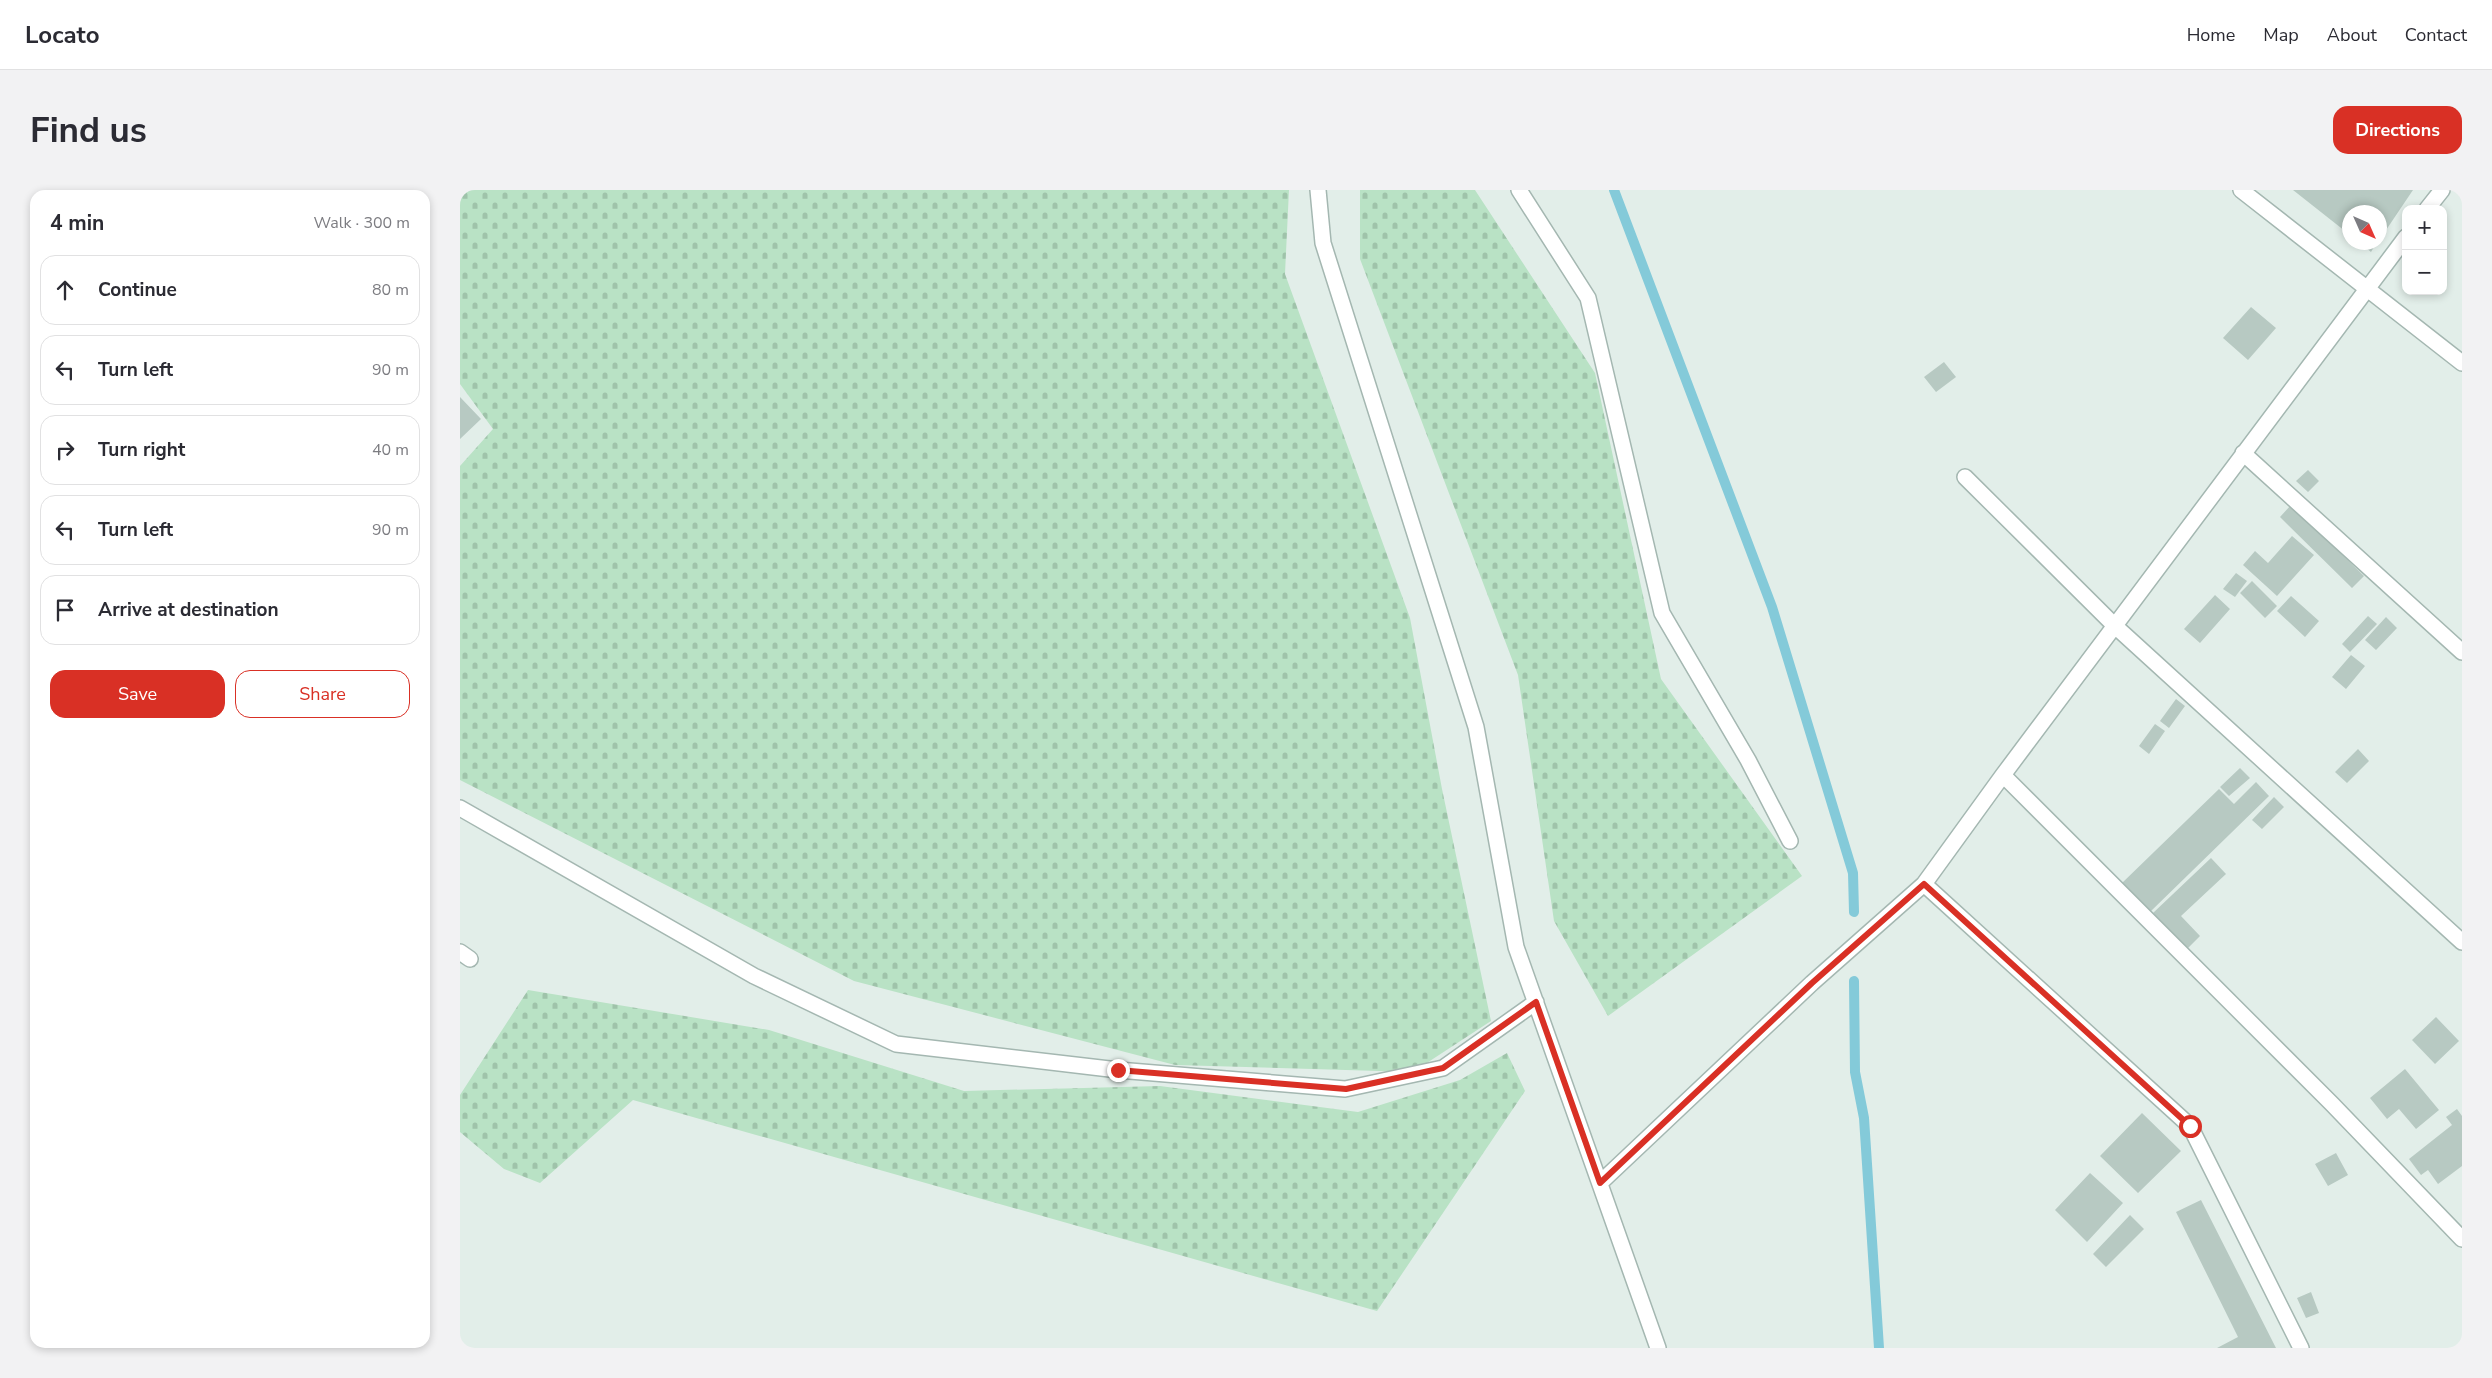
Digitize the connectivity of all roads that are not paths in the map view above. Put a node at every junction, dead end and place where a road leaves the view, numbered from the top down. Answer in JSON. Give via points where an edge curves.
{"nodes":[{"id":1,"x":1318,"y":190,"type":"edge"},
{"id":2,"x":1519,"y":190,"type":"edge"},
{"id":3,"x":2241,"y":190,"type":"edge"},
{"id":4,"x":2442,"y":190,"type":"edge"},
{"id":5,"x":2431,"y":205,"type":"edge"},
{"id":6,"x":2402,"y":242,"type":"edge"},
{"id":7,"x":2366,"y":289,"type":"junction"},
{"id":8,"x":2462,"y":363,"type":"edge"},
{"id":9,"x":2244,"y":453,"type":"junction"},
{"id":10,"x":1965,"y":476,"type":"dead end"},
{"id":11,"x":2115,"y":626,"type":"junction"},
{"id":12,"x":2462,"y":652,"type":"edge"},
{"id":13,"x":2003,"y":775,"type":"junction"},
{"id":14,"x":460,"y":808,"type":"edge"},
{"id":15,"x":1790,"y":841,"type":"dead end"},
{"id":16,"x":1924,"y":884,"type":"junction"},
{"id":17,"x":2462,"y":942,"type":"edge"},
{"id":18,"x":1536,"y":1002,"type":"junction"},
{"id":19,"x":1600,"y":1183,"type":"junction"},
{"id":20,"x":2462,"y":1239,"type":"edge"},
{"id":21,"x":1658,"y":1348,"type":"edge"},
{"id":22,"x":2301,"y":1348,"type":"edge"}],
"edges":[{"from":1,"to":18,"type":"street","via":[[1323,243],[1476,727],[1516,947]]},
{"from":2,"to":15,"type":"street","via":[[1588,298],[1662,613],[1748,760]]},
{"from":3,"to":7,"type":"street"},
{"from":4,"to":5,"type":"street"},
{"from":6,"to":7,"type":"street"},
{"from":7,"to":8,"type":"street"},
{"from":7,"to":9,"type":"street"},
{"from":9,"to":11,"type":"street"},
{"from":9,"to":12,"type":"street"},
{"from":10,"to":11,"type":"street"},
{"from":11,"to":13,"type":"street"},
{"from":11,"to":17,"type":"street"},
{"from":13,"to":16,"type":"street"},
{"from":13,"to":20,"type":"street","via":[[2332,1104]]},
{"from":14,"to":18,"type":"street","via":[[754,976],[896,1044],[1118,1070],[1346,1089],[1443,1068]]},
{"from":16,"to":19,"type":"street","via":[[1812,983]]},
{"from":16,"to":22,"type":"street","via":[[2190,1126]]},
{"from":18,"to":19,"type":"street"},
{"from":19,"to":21,"type":"street"}]}
